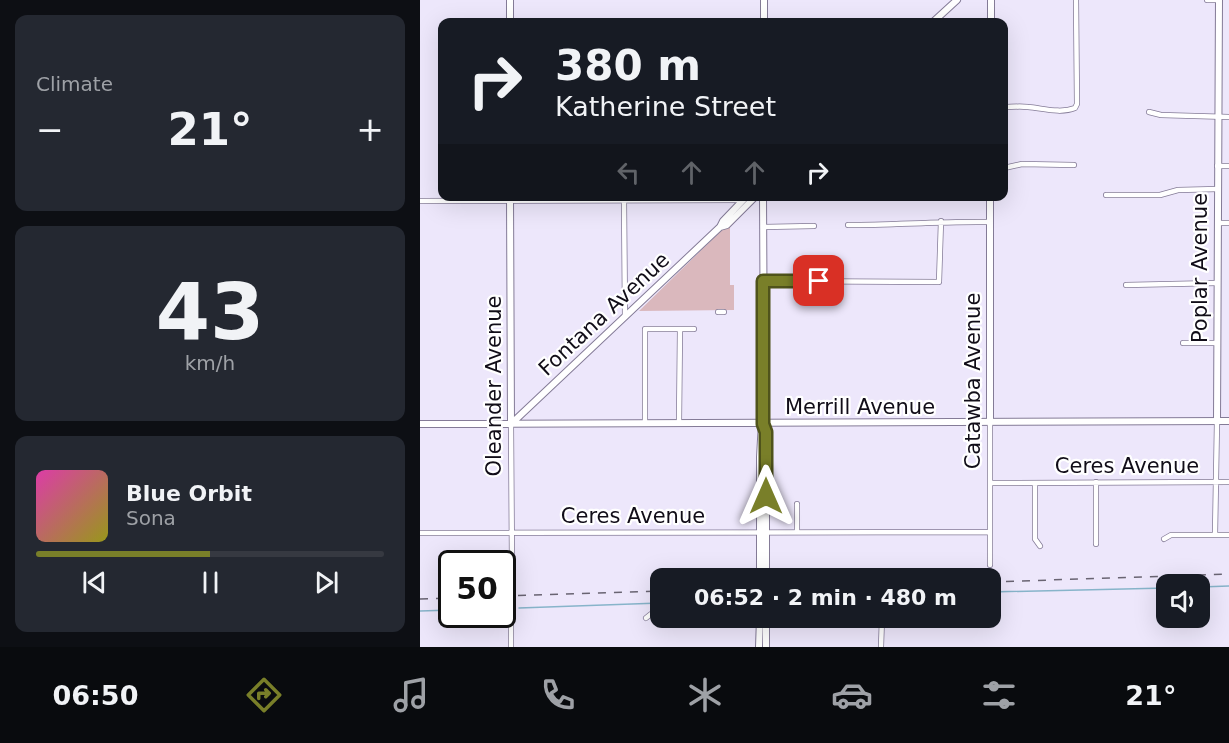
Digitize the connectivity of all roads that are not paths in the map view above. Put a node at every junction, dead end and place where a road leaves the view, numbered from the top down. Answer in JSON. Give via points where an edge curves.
{"nodes":[{"id":1,"x":510,"y":0,"type":"edge"},
{"id":2,"x":764,"y":0,"type":"edge"},
{"id":3,"x":957,"y":0,"type":"edge"},
{"id":4,"x":991,"y":0,"type":"edge"},
{"id":5,"x":1076,"y":0,"type":"edge"},
{"id":6,"x":1207,"y":0,"type":"edge"},
{"id":7,"x":1219,"y":0,"type":"edge"},
{"id":8,"x":510,"y":18,"type":"edge"},
{"id":9,"x":764,"y":18,"type":"edge"},
{"id":10,"x":937,"y":18,"type":"edge"},
{"id":11,"x":991,"y":18,"type":"edge"},
{"id":12,"x":1008,"y":107,"type":"edge"},
{"id":13,"x":1149,"y":112,"type":"dead end"},
{"id":14,"x":1217,"y":116,"type":"junction"},
{"id":15,"x":1229,"y":117,"type":"edge"},
{"id":16,"x":1074,"y":165,"type":"dead end"},
{"id":17,"x":1217,"y":166,"type":"junction"},
{"id":18,"x":1229,"y":166,"type":"edge"},
{"id":19,"x":1008,"y":167,"type":"edge"},
{"id":20,"x":1218,"y":189,"type":"junction"},
{"id":21,"x":1106,"y":195,"type":"dead end"},
{"id":22,"x":420,"y":201,"type":"edge"},
{"id":23,"x":438,"y":201,"type":"edge"},
{"id":24,"x":510,"y":201,"type":"edge"},
{"id":25,"x":624,"y":201,"type":"edge"},
{"id":26,"x":745,"y":201,"type":"edge"},
{"id":27,"x":748,"y":201,"type":"edge"},
{"id":28,"x":763,"y":201,"type":"edge"},
{"id":29,"x":990,"y":201,"type":"edge"},
{"id":30,"x":763,"y":207,"type":"junction"},
{"id":31,"x":941,"y":221,"type":"junction"},
{"id":32,"x":990,"y":222,"type":"junction"},
{"id":33,"x":1218,"y":223,"type":"junction"},
{"id":34,"x":1229,"y":223,"type":"edge"},
{"id":35,"x":848,"y":225,"type":"dead end"},
{"id":36,"x":814,"y":226,"type":"dead end"},
{"id":37,"x":763,"y":227,"type":"junction"},
{"id":38,"x":763,"y":281,"type":"junction"},
{"id":39,"x":1217,"y":283,"type":"junction"},
{"id":40,"x":1126,"y":285,"type":"dead end"},
{"id":41,"x":625,"y":317,"type":"junction"},
{"id":42,"x":680,"y":329,"type":"junction"},
{"id":43,"x":694,"y":329,"type":"dead end"},
{"id":44,"x":1184,"y":343,"type":"dead end"},
{"id":45,"x":1216,"y":343,"type":"junction"},
{"id":46,"x":536,"y":401,"type":"junction"},
{"id":47,"x":511,"y":407,"type":"junction"},
{"id":48,"x":1217,"y":421,"type":"junction"},
{"id":49,"x":1229,"y":421,"type":"edge"},
{"id":50,"x":645,"y":423,"type":"junction"},
{"id":51,"x":679,"y":423,"type":"junction"},
{"id":52,"x":990,"y":423,"type":"junction"},
{"id":53,"x":420,"y":424,"type":"edge"},
{"id":54,"x":511,"y":424,"type":"junction"},
{"id":55,"x":763,"y":424,"type":"junction"},
{"id":56,"x":1096,"y":482,"type":"junction"},
{"id":57,"x":1217,"y":482,"type":"junction"},
{"id":58,"x":1229,"y":482,"type":"edge"},
{"id":59,"x":990,"y":483,"type":"junction"},
{"id":60,"x":1035,"y":483,"type":"junction"},
{"id":61,"x":797,"y":504,"type":"dead end"},
{"id":62,"x":763,"y":532,"type":"junction"},
{"id":63,"x":797,"y":532,"type":"junction"},
{"id":64,"x":990,"y":532,"type":"junction"},
{"id":65,"x":420,"y":533,"type":"edge"},
{"id":66,"x":511,"y":533,"type":"junction"},
{"id":67,"x":1215,"y":535,"type":"junction"},
{"id":68,"x":1229,"y":535,"type":"edge"},
{"id":69,"x":1164,"y":539,"type":"dead end"},
{"id":70,"x":1096,"y":544,"type":"dead end"},
{"id":71,"x":1040,"y":546,"type":"dead end"},
{"id":72,"x":512,"y":550,"type":"edge"},
{"id":73,"x":990,"y":565,"type":"dead end"},
{"id":74,"x":761,"y":568,"type":"edge"},
{"id":75,"x":765,"y":568,"type":"edge"},
{"id":76,"x":650,"y":615,"type":"edge"},
{"id":77,"x":646,"y":618,"type":"dead end"},
{"id":78,"x":512,"y":628,"type":"edge"},
{"id":79,"x":760,"y":628,"type":"edge"},
{"id":80,"x":766,"y":628,"type":"edge"},
{"id":81,"x":882,"y":628,"type":"edge"},
{"id":82,"x":512,"y":647,"type":"edge"},
{"id":83,"x":759,"y":647,"type":"edge"},
{"id":84,"x":766,"y":647,"type":"edge"},
{"id":85,"x":881,"y":647,"type":"edge"}],
"edges":[{"from":1,"to":8,"type":"main road"},
{"from":2,"to":9,"type":"main road"},
{"from":3,"to":10,"type":"main road"},
{"from":4,"to":11,"type":"main road"},
{"from":5,"to":12,"type":"street","via":[[1075,108]]},
{"from":6,"to":7,"type":"street"},
{"from":7,"to":14,"type":"main road","name":"Poplar Avenue"},
{"from":13,"to":14,"type":"street"},
{"from":14,"to":15,"type":"street"},
{"from":14,"to":17,"type":"main road","name":"Poplar Avenue"},
{"from":16,"to":19,"type":"street"},
{"from":17,"to":18,"type":"street"},
{"from":17,"to":20,"type":"main road","name":"Poplar Avenue"},
{"from":20,"to":21,"type":"street"},
{"from":20,"to":33,"type":"main road","name":"Poplar Avenue"},
{"from":22,"to":23,"type":"street"},
{"from":24,"to":47,"type":"main road","name":"Oleander Avenue"},
{"from":25,"to":41,"type":"street"},
{"from":26,"to":41,"type":"main road","name":"Fontana Avenue","via":[[727,225],[720,227]]},
{"from":27,"to":30,"type":"main road"},
{"from":28,"to":30,"type":"main road"},
{"from":29,"to":32,"type":"main road","name":"Catawba Avenue"},
{"from":30,"to":37,"type":"main road"},
{"from":31,"to":32,"type":"street"},
{"from":31,"to":35,"type":"street","via":[[919,225]]},
{"from":31,"to":38,"type":"street","via":[[939,282]]},
{"from":32,"to":52,"type":"main road","name":"Catawba Avenue"},
{"from":33,"to":34,"type":"street"},
{"from":33,"to":39,"type":"main road","name":"Poplar Avenue"},
{"from":36,"to":37,"type":"street"},
{"from":37,"to":38,"type":"main road"},
{"from":38,"to":55,"type":"main road"},
{"from":39,"to":40,"type":"street"},
{"from":39,"to":45,"type":"main road","name":"Poplar Avenue"},
{"from":41,"to":46,"type":"main road","name":"Fontana Avenue"},
{"from":42,"to":43,"type":"street"},
{"from":42,"to":50,"type":"street","via":[[645,329]]},
{"from":42,"to":51,"type":"street"},
{"from":44,"to":45,"type":"street"},
{"from":45,"to":48,"type":"main road","name":"Poplar Avenue"},
{"from":46,"to":47,"type":"main road","via":[[518,410]]},
{"from":46,"to":54,"type":"main road","name":"Fontana Avenue"},
{"from":47,"to":54,"type":"main road","name":"Oleander Avenue"},
{"from":48,"to":49,"type":"main road","name":"Merrill Avenue"},
{"from":48,"to":52,"type":"main road","name":"Merrill Avenue"},
{"from":48,"to":57,"type":"street","name":"Poplar Avenue"},
{"from":50,"to":51,"type":"main road","name":"Merrill Avenue"},
{"from":50,"to":54,"type":"main road","name":"Merrill Avenue"},
{"from":51,"to":55,"type":"main road","name":"Merrill Avenue"},
{"from":52,"to":55,"type":"main road","name":"Merrill Avenue"},
{"from":52,"to":59,"type":"street","name":"Catawba Avenue"},
{"from":53,"to":54,"type":"main road","name":"Merrill Avenue"},
{"from":54,"to":66,"type":"street","name":"Oleander Avenue"},
{"from":55,"to":62,"type":"main road"},
{"from":56,"to":57,"type":"street","name":"Ceres Avenue"},
{"from":56,"to":60,"type":"street","name":"Ceres Avenue"},
{"from":56,"to":70,"type":"street"},
{"from":57,"to":58,"type":"street","name":"Ceres Avenue"},
{"from":57,"to":67,"type":"street","name":"Poplar Avenue"},
{"from":59,"to":60,"type":"street","name":"Ceres Avenue"},
{"from":59,"to":64,"type":"street","name":"Catawba Avenue"},
{"from":60,"to":71,"type":"street","via":[[1035,539]]},
{"from":61,"to":63,"type":"street"},
{"from":62,"to":63,"type":"street","name":"Ceres Avenue"},
{"from":62,"to":66,"type":"street","name":"Ceres Avenue"},
{"from":62,"to":74,"type":"main road"},
{"from":62,"to":75,"type":"main road"},
{"from":63,"to":64,"type":"street","name":"Ceres Avenue"},
{"from":64,"to":73,"type":"street","name":"Catawba Avenue"},
{"from":65,"to":66,"type":"street","name":"Ceres Avenue"},
{"from":66,"to":72,"type":"street","name":"Oleander Avenue"},
{"from":67,"to":68,"type":"street"},
{"from":67,"to":69,"type":"street","via":[[1171,535]]},
{"from":76,"to":77,"type":"street"},
{"from":78,"to":82,"type":"street"},
{"from":79,"to":83,"type":"main road"},
{"from":80,"to":84,"type":"main road"},
{"from":81,"to":85,"type":"street"}]}
